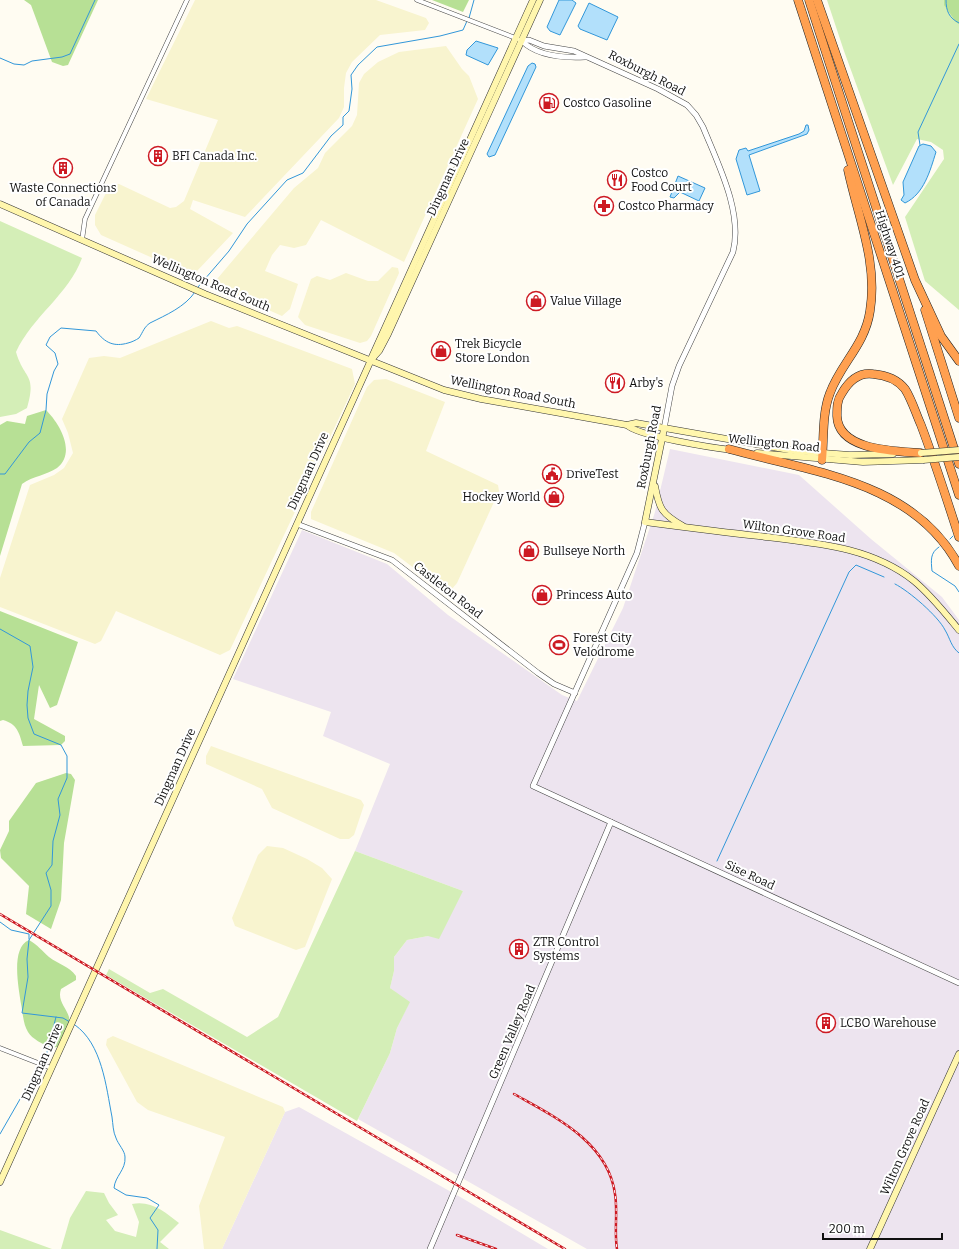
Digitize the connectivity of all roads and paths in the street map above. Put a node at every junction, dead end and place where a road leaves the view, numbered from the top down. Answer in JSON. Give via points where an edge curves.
{"nodes":[{"id":1,"x":187,"y":0,"type":"edge"},
{"id":2,"x":418,"y":0,"type":"edge"},
{"id":3,"x":533,"y":0,"type":"edge"},
{"id":4,"x":540,"y":0,"type":"edge"},
{"id":5,"x":798,"y":0,"type":"edge"},
{"id":6,"x":809,"y":0,"type":"edge"},
{"id":7,"x":817,"y":0,"type":"edge"},
{"id":8,"x":519,"y":40,"type":"junction"},
{"id":9,"x":847,"y":154,"type":"junction"},
{"id":10,"x":0,"y":204,"type":"edge"},
{"id":11,"x":82,"y":240,"type":"junction"},
{"id":12,"x":915,"y":280,"type":"junction"},
{"id":13,"x":370,"y":360,"type":"junction"},
{"id":14,"x":959,"y":361,"type":"edge"},
{"id":15,"x":959,"y":418,"type":"edge"},
{"id":16,"x":627,"y":426,"type":"junction"},
{"id":17,"x":664,"y":429,"type":"junction"},
{"id":18,"x":662,"y":437,"type":"junction"},
{"id":19,"x":729,"y":449,"type":"junction"},
{"id":20,"x":959,"y":450,"type":"edge"},
{"id":21,"x":822,"y":457,"type":"junction"},
{"id":22,"x":922,"y":457,"type":"junction"},
{"id":23,"x":959,"y":458,"type":"edge"},
{"id":24,"x":959,"y":464,"type":"edge"},
{"id":25,"x":654,"y":480,"type":"junction"},
{"id":26,"x":959,"y":496,"type":"edge"},
{"id":27,"x":645,"y":522,"type":"junction"},
{"id":28,"x":297,"y":524,"type":"junction"},
{"id":29,"x":687,"y":528,"type":"junction"},
{"id":30,"x":959,"y":537,"type":"edge"},
{"id":31,"x":959,"y":566,"type":"edge"},
{"id":32,"x":959,"y":630,"type":"edge"},
{"id":33,"x":575,"y":693,"type":"junction"},
{"id":34,"x":533,"y":786,"type":"joint"},
{"id":35,"x":611,"y":822,"type":"junction"},
{"id":36,"x":959,"y":983,"type":"edge"},
{"id":37,"x":0,"y":1048,"type":"edge"},
{"id":38,"x":959,"y":1054,"type":"edge"},
{"id":39,"x":51,"y":1068,"type":"junction"},
{"id":40,"x":0,"y":1182,"type":"edge"},
{"id":41,"x":430,"y":1249,"type":"edge"},
{"id":42,"x":870,"y":1249,"type":"edge"}],
"edges":[{"from":1,"to":11,"type":"street","via":[[85,219]]},
{"from":2,"to":8,"type":"street"},
{"from":3,"to":8,"type":"main road","name":"Dingman Drive"},
{"from":4,"to":8,"type":"main road","name":"Dingman Drive"},
{"from":5,"to":9,"type":"highway","name":"Highway 401"},
{"from":6,"to":24,"type":"highway","name":"Highway 401"},
{"from":7,"to":12,"type":"highway"},
{"from":8,"to":13,"type":"main road","name":"Dingman Drive","via":[[388,334],[379,351]]},
{"from":8,"to":17,"type":"street","name":"Roxburgh Road","via":[[526,46],[550,54],[596,60],[675,98],[692,110],[703,127],[735,211],[736,234],[733,252],[679,366],[672,386]]},
{"from":9,"to":21,"type":"highway","via":[[848,171],[869,255],[872,295],[865,332],[830,393]]},
{"from":9,"to":26,"type":"highway","name":"Highway 401"},
{"from":10,"to":11,"type":"main road","name":"Wellington Road South"},
{"from":11,"to":13,"type":"main road","name":"Wellington Road South","via":[[205,294]]},
{"from":12,"to":14,"type":"highway","via":[[941,336]]},
{"from":12,"to":15,"type":"highway"},
{"from":13,"to":16,"type":"main road","name":"Wellington Road South","via":[[444,390]]},
{"from":13,"to":28,"type":"main road","name":"Dingman Drive"},
{"from":16,"to":17,"type":"main road","name":"Wellington Road South","via":[[636,423]]},
{"from":16,"to":18,"type":"main road","name":"Wellington Road"},
{"from":17,"to":18,"type":"main road","name":"Roxburgh Road"},
{"from":17,"to":21,"type":"main road","name":"Wellington Road South"},
{"from":18,"to":19,"type":"main road","name":"Wellington Road"},
{"from":18,"to":25,"type":"main road","name":"Roxburgh Road"},
{"from":19,"to":21,"type":"main road","name":"Wellington Road"},
{"from":19,"to":31,"type":"highway","via":[[823,473],[877,491],[908,509],[930,526]]},
{"from":20,"to":22,"type":"main road","name":"Wellington Road South","bridge":true},
{"from":21,"to":22,"type":"main road","name":"Wellington Road South"},
{"from":22,"to":23,"type":"main road","name":"Wellington Road South","bridge":true},
{"from":22,"to":30,"type":"highway","via":[[861,444],[849,438],[837,419],[839,397],[848,383],[870,373],[896,380],[905,389],[926,439]]},
{"from":25,"to":27,"type":"main road","name":"Roxburgh Road"},
{"from":25,"to":29,"type":"main road","via":[[662,513]]},
{"from":27,"to":29,"type":"main road","name":"Wilton Grove Road"},
{"from":27,"to":33,"type":"street","name":"Roxburgh Road","via":[[637,553]]},
{"from":28,"to":33,"type":"street","name":"Castleton Road","via":[[392,560],[542,676]]},
{"from":28,"to":39,"type":"main road","name":"Dingman Drive"},
{"from":29,"to":32,"type":"main road","name":"Wilton Grove Road","via":[[819,543],[862,553],[883,562],[914,581]]},
{"from":33,"to":34,"type":"street","name":"Roxburgh Road"},
{"from":34,"to":35,"type":"street","name":"Sise Road"},
{"from":35,"to":36,"type":"street","name":"Sise Road"},
{"from":35,"to":41,"type":"street","name":"Green Valley Road"},
{"from":37,"to":39,"type":"street"},
{"from":38,"to":42,"type":"main road","name":"Wilton Grove Road"},
{"from":39,"to":40,"type":"main road","name":"Dingman Drive"}]}
